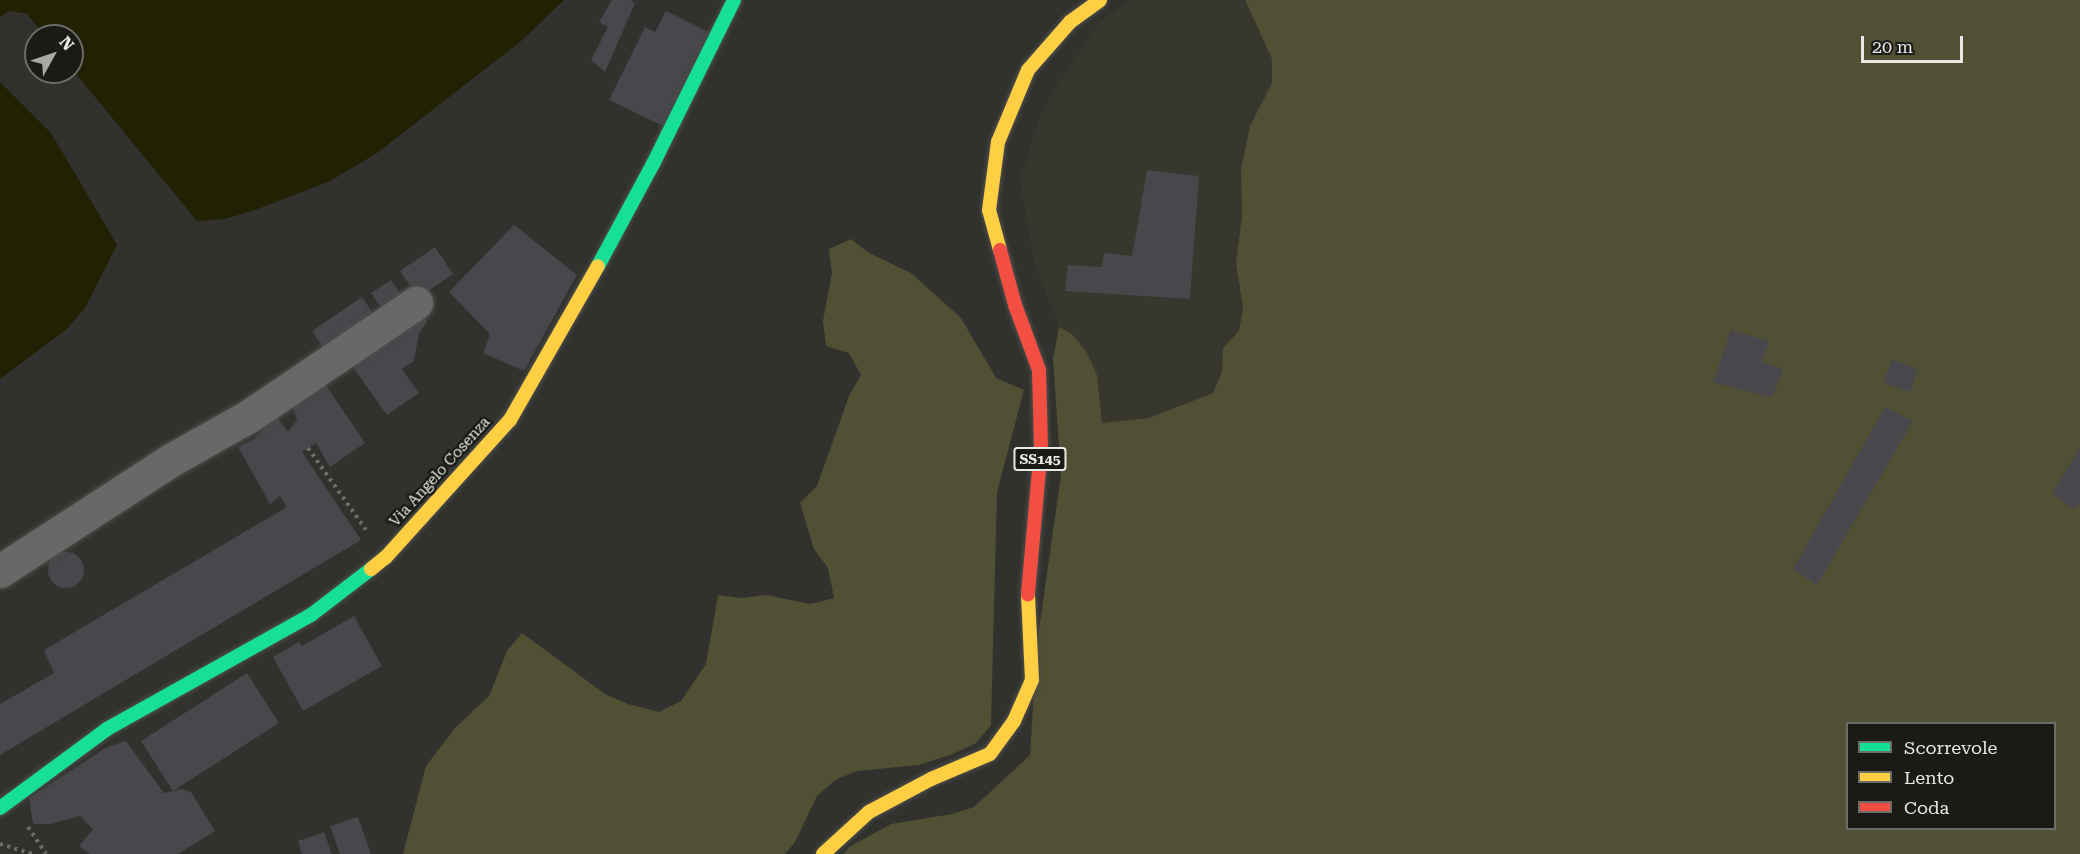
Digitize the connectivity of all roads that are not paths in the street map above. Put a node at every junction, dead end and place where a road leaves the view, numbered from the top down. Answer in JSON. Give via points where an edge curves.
{"nodes":[{"id":1,"x":734,"y":0,"type":"edge"},
{"id":2,"x":1100,"y":0,"type":"edge"},
{"id":3,"x":416,"y":303,"type":"dead end"},
{"id":4,"x":0,"y":571,"type":"edge"},
{"id":5,"x":0,"y":808,"type":"edge"},
{"id":6,"x":823,"y":854,"type":"edge"}],
"edges":[{"from":1,"to":5,"type":"street","name":"Via Angelo Cosenza","via":[[652,164],[558,340],[510,420],[386,557],[311,615],[107,729]]},
{"from":2,"to":6,"type":"street","number":"SS145","via":[[1070,22],[1028,70],[998,142],[989,210],[1015,305],[1039,370],[1041,448],[1027,580],[1032,680],[1014,721],[990,754],[869,812]]},
{"from":3,"to":4,"type":"street","via":[[258,411],[171,460]]}]}
